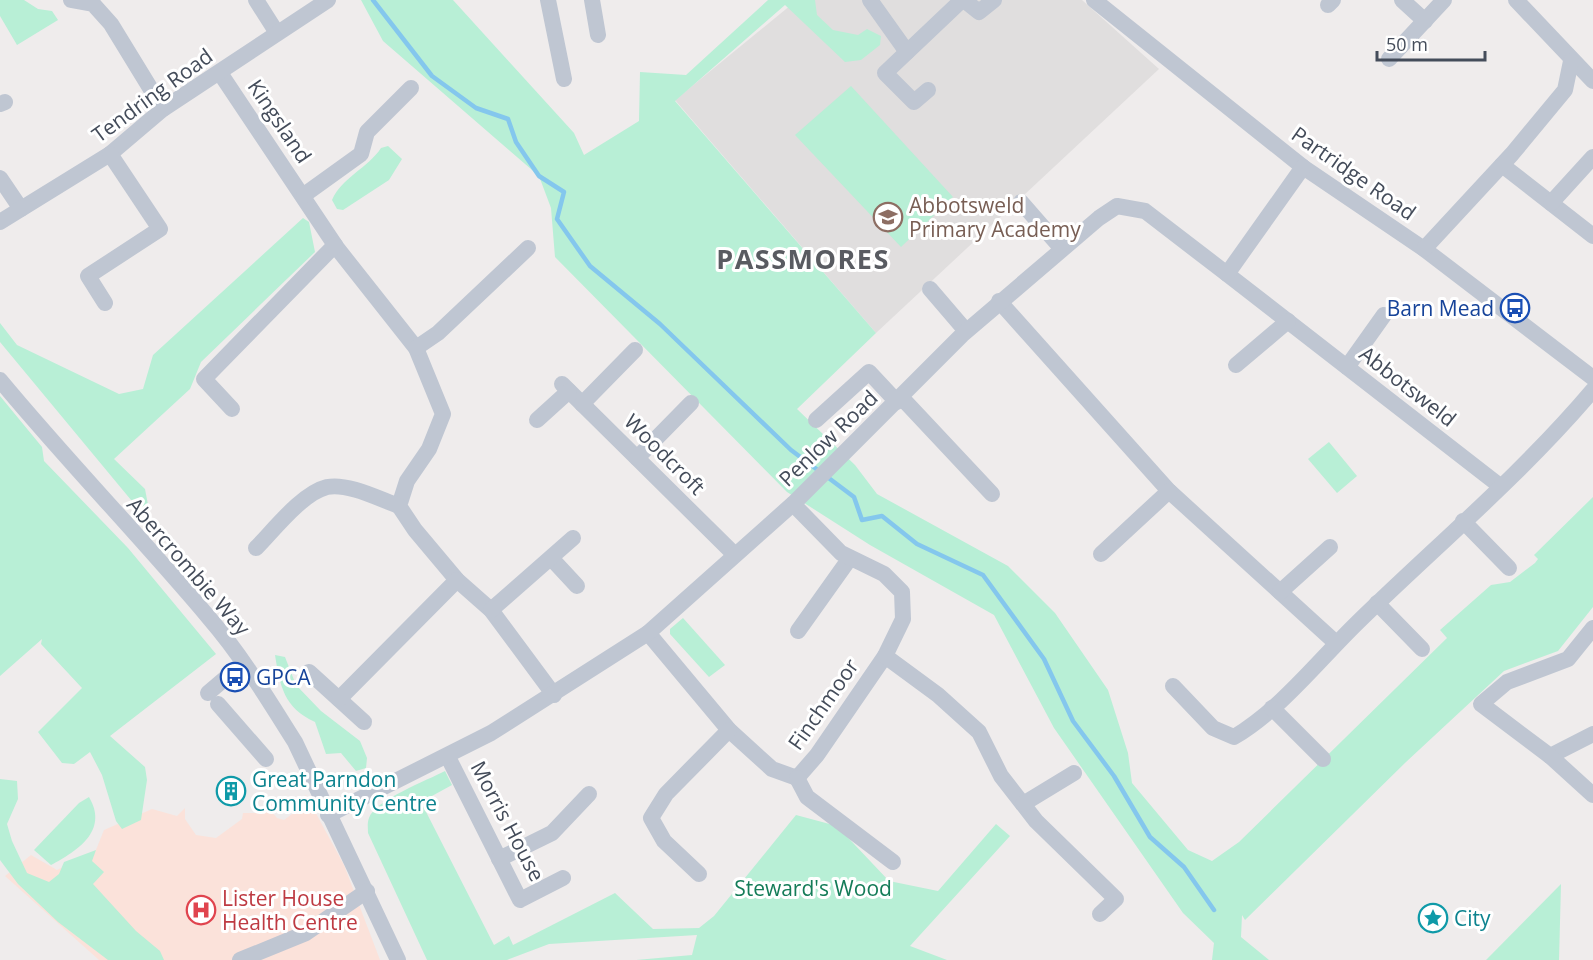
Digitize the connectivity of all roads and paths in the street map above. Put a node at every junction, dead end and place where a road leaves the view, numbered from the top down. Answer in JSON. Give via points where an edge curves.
{"nodes":[{"id":1,"x":71,"y":0,"type":"edge"},
{"id":2,"x":256,"y":0,"type":"edge"},
{"id":3,"x":328,"y":0,"type":"edge"},
{"id":4,"x":548,"y":0,"type":"edge"},
{"id":5,"x":592,"y":0,"type":"edge"},
{"id":6,"x":870,"y":0,"type":"edge"},
{"id":7,"x":963,"y":0,"type":"edge"},
{"id":8,"x":994,"y":0,"type":"edge"},
{"id":9,"x":1094,"y":0,"type":"edge"},
{"id":10,"x":1402,"y":0,"type":"edge"},
{"id":11,"x":1444,"y":0,"type":"edge"},
{"id":12,"x":1520,"y":1,"type":"edge"},
{"id":13,"x":1425,"y":21,"type":"junction"},
{"id":14,"x":277,"y":33,"type":"junction"},
{"id":15,"x":598,"y":35,"type":"dead end"},
{"id":16,"x":907,"y":52,"type":"junction"},
{"id":17,"x":1389,"y":59,"type":"dead end"},
{"id":18,"x":1571,"y":61,"type":"junction"},
{"id":19,"x":220,"y":73,"type":"junction"},
{"id":20,"x":564,"y":79,"type":"dead end"},
{"id":21,"x":1593,"y":81,"type":"edge"},
{"id":22,"x":411,"y":88,"type":"dead end"},
{"id":23,"x":928,"y":90,"type":"dead end"},
{"id":24,"x":164,"y":109,"type":"junction"},
{"id":25,"x":110,"y":154,"type":"junction"},
{"id":26,"x":1593,"y":158,"type":"edge"},
{"id":27,"x":1502,"y":165,"type":"junction"},
{"id":28,"x":1303,"y":167,"type":"junction"},
{"id":29,"x":0,"y":178,"type":"edge"},
{"id":30,"x":304,"y":195,"type":"junction"},
{"id":31,"x":1021,"y":202,"type":"dead end"},
{"id":32,"x":1551,"y":203,"type":"junction"},
{"id":33,"x":21,"y":209,"type":"junction"},
{"id":34,"x":0,"y":222,"type":"edge"},
{"id":35,"x":1593,"y":236,"type":"edge"},
{"id":36,"x":335,"y":245,"type":"junction"},
{"id":37,"x":528,"y":248,"type":"dead end"},
{"id":38,"x":1062,"y":249,"type":"junction"},
{"id":39,"x":1424,"y":249,"type":"junction"},
{"id":40,"x":1227,"y":274,"type":"junction"},
{"id":41,"x":930,"y":289,"type":"dead end"},
{"id":42,"x":999,"y":301,"type":"junction"},
{"id":43,"x":105,"y":303,"type":"dead end"},
{"id":44,"x":1384,"y":315,"type":"dead end"},
{"id":45,"x":1288,"y":321,"type":"junction"},
{"id":46,"x":966,"y":332,"type":"junction"},
{"id":47,"x":416,"y":348,"type":"junction"},
{"id":48,"x":635,"y":350,"type":"dead end"},
{"id":49,"x":1236,"y":364,"type":"dead end"},
{"id":50,"x":1347,"y":367,"type":"junction"},
{"id":51,"x":1593,"y":378,"type":"edge"},
{"id":52,"x":0,"y":380,"type":"edge"},
{"id":53,"x":1593,"y":390,"type":"edge"},
{"id":54,"x":899,"y":400,"type":"junction"},
{"id":55,"x":691,"y":403,"type":"dead end"},
{"id":56,"x":582,"y":404,"type":"junction"},
{"id":57,"x":232,"y":409,"type":"dead end"},
{"id":58,"x":537,"y":420,"type":"dead end"},
{"id":59,"x":816,"y":420,"type":"dead end"},
{"id":60,"x":637,"y":458,"type":"junction"},
{"id":61,"x":1500,"y":486,"type":"junction"},
{"id":62,"x":1169,"y":491,"type":"junction"},
{"id":63,"x":992,"y":494,"type":"dead end"},
{"id":64,"x":793,"y":504,"type":"junction"},
{"id":65,"x":399,"y":506,"type":"junction"},
{"id":66,"x":1462,"y":521,"type":"junction"},
{"id":67,"x":573,"y":538,"type":"dead end"},
{"id":68,"x":1330,"y":547,"type":"dead end"},
{"id":69,"x":256,"y":548,"type":"dead end"},
{"id":70,"x":1101,"y":554,"type":"dead end"},
{"id":71,"x":735,"y":555,"type":"junction"},
{"id":72,"x":550,"y":558,"type":"junction"},
{"id":73,"x":850,"y":558,"type":"junction"},
{"id":74,"x":1509,"y":568,"type":"dead end"},
{"id":75,"x":457,"y":580,"type":"junction"},
{"id":76,"x":577,"y":586,"type":"dead end"},
{"id":77,"x":1280,"y":592,"type":"junction"},
{"id":78,"x":1377,"y":603,"type":"junction"},
{"id":79,"x":491,"y":610,"type":"junction"},
{"id":80,"x":1593,"y":628,"type":"edge"},
{"id":81,"x":798,"y":631,"type":"dead end"},
{"id":82,"x":648,"y":633,"type":"junction"},
{"id":83,"x":1336,"y":643,"type":"junction"},
{"id":84,"x":1422,"y":649,"type":"dead end"},
{"id":85,"x":885,"y":656,"type":"junction"},
{"id":86,"x":242,"y":664,"type":"junction"},
{"id":87,"x":309,"y":672,"type":"dead end"},
{"id":88,"x":1173,"y":686,"type":"dead end"},
{"id":89,"x":554,"y":695,"type":"junction"},
{"id":90,"x":339,"y":699,"type":"junction"},
{"id":91,"x":1272,"y":708,"type":"junction"},
{"id":92,"x":364,"y":722,"type":"dead end"},
{"id":93,"x":729,"y":730,"type":"junction"},
{"id":94,"x":1593,"y":734,"type":"edge"},
{"id":95,"x":1550,"y":756,"type":"junction"},
{"id":96,"x":448,"y":757,"type":"junction"},
{"id":97,"x":266,"y":759,"type":"dead end"},
{"id":98,"x":1323,"y":759,"type":"dead end"},
{"id":99,"x":1074,"y":773,"type":"dead end"},
{"id":100,"x":797,"y":778,"type":"junction"},
{"id":101,"x":589,"y":794,"type":"dead end"},
{"id":102,"x":1593,"y":795,"type":"edge"},
{"id":103,"x":1023,"y":804,"type":"junction"},
{"id":104,"x":328,"y":815,"type":"junction"},
{"id":105,"x":500,"y":859,"type":"junction"},
{"id":106,"x":893,"y":862,"type":"dead end"},
{"id":107,"x":699,"y":874,"type":"dead end"},
{"id":108,"x":563,"y":878,"type":"dead end"},
{"id":109,"x":367,"y":891,"type":"junction"},
{"id":110,"x":1100,"y":914,"type":"dead end"},
{"id":111,"x":240,"y":960,"type":"edge"},
{"id":112,"x":398,"y":960,"type":"edge"}],
"edges":[{"from":1,"to":24,"type":"street","via":[[93,4],[111,24]]},
{"from":2,"to":14,"type":"street"},
{"from":3,"to":14,"type":"street","name":"Tendring Road"},
{"from":4,"to":20,"type":"street"},
{"from":5,"to":15,"type":"street"},
{"from":6,"to":16,"type":"street"},
{"from":7,"to":8,"type":"street","via":[[979,12]]},
{"from":7,"to":16,"type":"street"},
{"from":9,"to":28,"type":"street","name":"Partridge Road"},
{"from":10,"to":13,"type":"street"},
{"from":11,"to":13,"type":"street"},
{"from":12,"to":18,"type":"street"},
{"from":13,"to":17,"type":"street"},
{"from":14,"to":19,"type":"street","name":"Tendring Road"},
{"from":16,"to":23,"type":"street","via":[[885,73],[914,102]]},
{"from":18,"to":21,"type":"street"},
{"from":18,"to":27,"type":"street","via":[[1565,90]]},
{"from":19,"to":24,"type":"street","name":"Tendring Road"},
{"from":19,"to":30,"type":"street","name":"Kingsland"},
{"from":22,"to":30,"type":"street","via":[[367,132],[361,154]]},
{"from":24,"to":25,"type":"street","name":"Tendring Road"},
{"from":25,"to":33,"type":"street","name":"Tendring Road"},
{"from":25,"to":43,"type":"street","via":[[160,229],[88,276]]},
{"from":26,"to":32,"type":"street"},
{"from":27,"to":32,"type":"street"},
{"from":27,"to":39,"type":"street"},
{"from":28,"to":39,"type":"street","name":"Partridge Road"},
{"from":28,"to":40,"type":"street"},
{"from":29,"to":33,"type":"street"},
{"from":30,"to":36,"type":"street"},
{"from":31,"to":38,"type":"street"},
{"from":32,"to":35,"type":"street"},
{"from":33,"to":34,"type":"street","name":"Tendring Road"},
{"from":36,"to":47,"type":"street"},
{"from":36,"to":57,"type":"street","via":[[204,380]]},
{"from":37,"to":47,"type":"street","via":[[438,333]]},
{"from":38,"to":40,"type":"street","name":"Penlow Road","via":[[1117,206],[1145,211]]},
{"from":38,"to":42,"type":"street","name":"Penlow Road"},
{"from":39,"to":51,"type":"street","name":"Partridge Road"},
{"from":40,"to":45,"type":"street","name":"Abbotsweld"},
{"from":41,"to":46,"type":"street"},
{"from":42,"to":46,"type":"street","name":"Penlow Road"},
{"from":42,"to":62,"type":"street"},
{"from":44,"to":50,"type":"street"},
{"from":45,"to":49,"type":"street"},
{"from":45,"to":50,"type":"street","name":"Abbotsweld"},
{"from":46,"to":54,"type":"street","name":"Penlow Road"},
{"from":47,"to":65,"type":"street","via":[[443,414],[429,449],[407,481]]},
{"from":48,"to":56,"type":"street"},
{"from":50,"to":61,"type":"street","name":"Abbotsweld"},
{"from":52,"to":86,"type":"street","name":"Abercrombie Way","via":[[212,620]]},
{"from":53,"to":61,"type":"street","via":[[1554,436]]},
{"from":54,"to":59,"type":"street","via":[[869,372]]},
{"from":54,"to":63,"type":"street"},
{"from":54,"to":64,"type":"street","name":"Penlow Road"},
{"from":55,"to":60,"type":"street"},
{"from":56,"to":58,"type":"street","name":"Woodcroft","via":[[566,388]]},
{"from":56,"to":60,"type":"street","name":"Woodcroft"},
{"from":60,"to":71,"type":"street","name":"Woodcroft"},
{"from":61,"to":66,"type":"street"},
{"from":62,"to":70,"type":"street"},
{"from":62,"to":77,"type":"street"},
{"from":64,"to":71,"type":"street","name":"Penlow Road"},
{"from":64,"to":73,"type":"street","name":"Finchmoor"},
{"from":65,"to":69,"type":"street","via":[[349,489],[327,487],[305,498]]},
{"from":65,"to":75,"type":"street"},
{"from":66,"to":74,"type":"street"},
{"from":66,"to":78,"type":"street"},
{"from":67,"to":72,"type":"street"},
{"from":68,"to":77,"type":"street"},
{"from":71,"to":82,"type":"street","name":"Penlow Road"},
{"from":72,"to":76,"type":"street"},
{"from":72,"to":79,"type":"street"},
{"from":73,"to":81,"type":"street"},
{"from":73,"to":85,"type":"street","name":"Finchmoor","via":[[884,574],[902,592],[903,619]]},
{"from":75,"to":79,"type":"street"},
{"from":75,"to":90,"type":"street"},
{"from":77,"to":83,"type":"street"},
{"from":78,"to":83,"type":"street"},
{"from":78,"to":84,"type":"street"},
{"from":79,"to":89,"type":"street"},
{"from":80,"to":95,"type":"street","via":[[1568,659],[1507,681],[1481,704]]},
{"from":82,"to":89,"type":"street","name":"Penlow Road"},
{"from":82,"to":93,"type":"street","name":"Finchmoor"},
{"from":83,"to":91,"type":"street"},
{"from":85,"to":100,"type":"street","name":"Finchmoor"},
{"from":85,"to":103,"type":"street","name":"Finchmoor","via":[[980,732],[1001,776]]},
{"from":86,"to":97,"type":"street","via":[[213,699]]},
{"from":86,"to":104,"type":"street","name":"Abercrombie Way","via":[[295,742]]},
{"from":87,"to":90,"type":"street"},
{"from":88,"to":91,"type":"street","via":[[1213,728],[1234,737],[1256,724]]},
{"from":89,"to":96,"type":"street","name":"Penlow Road"},
{"from":90,"to":92,"type":"street"},
{"from":91,"to":98,"type":"street"},
{"from":93,"to":100,"type":"street","name":"Finchmoor","via":[[772,769]]},
{"from":93,"to":107,"type":"street","via":[[666,794],[651,818],[664,841]]},
{"from":94,"to":95,"type":"street"},
{"from":95,"to":102,"type":"street"},
{"from":96,"to":104,"type":"street","name":"Penlow Road"},
{"from":96,"to":105,"type":"street","name":"Morris House"},
{"from":99,"to":103,"type":"street"},
{"from":100,"to":106,"type":"street","name":"Finchmoor","via":[[807,797]]},
{"from":101,"to":105,"type":"street","via":[[552,834]]},
{"from":103,"to":110,"type":"street","name":"Finchmoor","via":[[1116,899]]},
{"from":104,"to":109,"type":"street","name":"Abercrombie Way"},
{"from":105,"to":108,"type":"street","name":"Morris House","via":[[520,900]]},
{"from":109,"to":111,"type":"street","via":[[306,933]]},
{"from":109,"to":112,"type":"street","name":"Abercrombie Way"}]}
